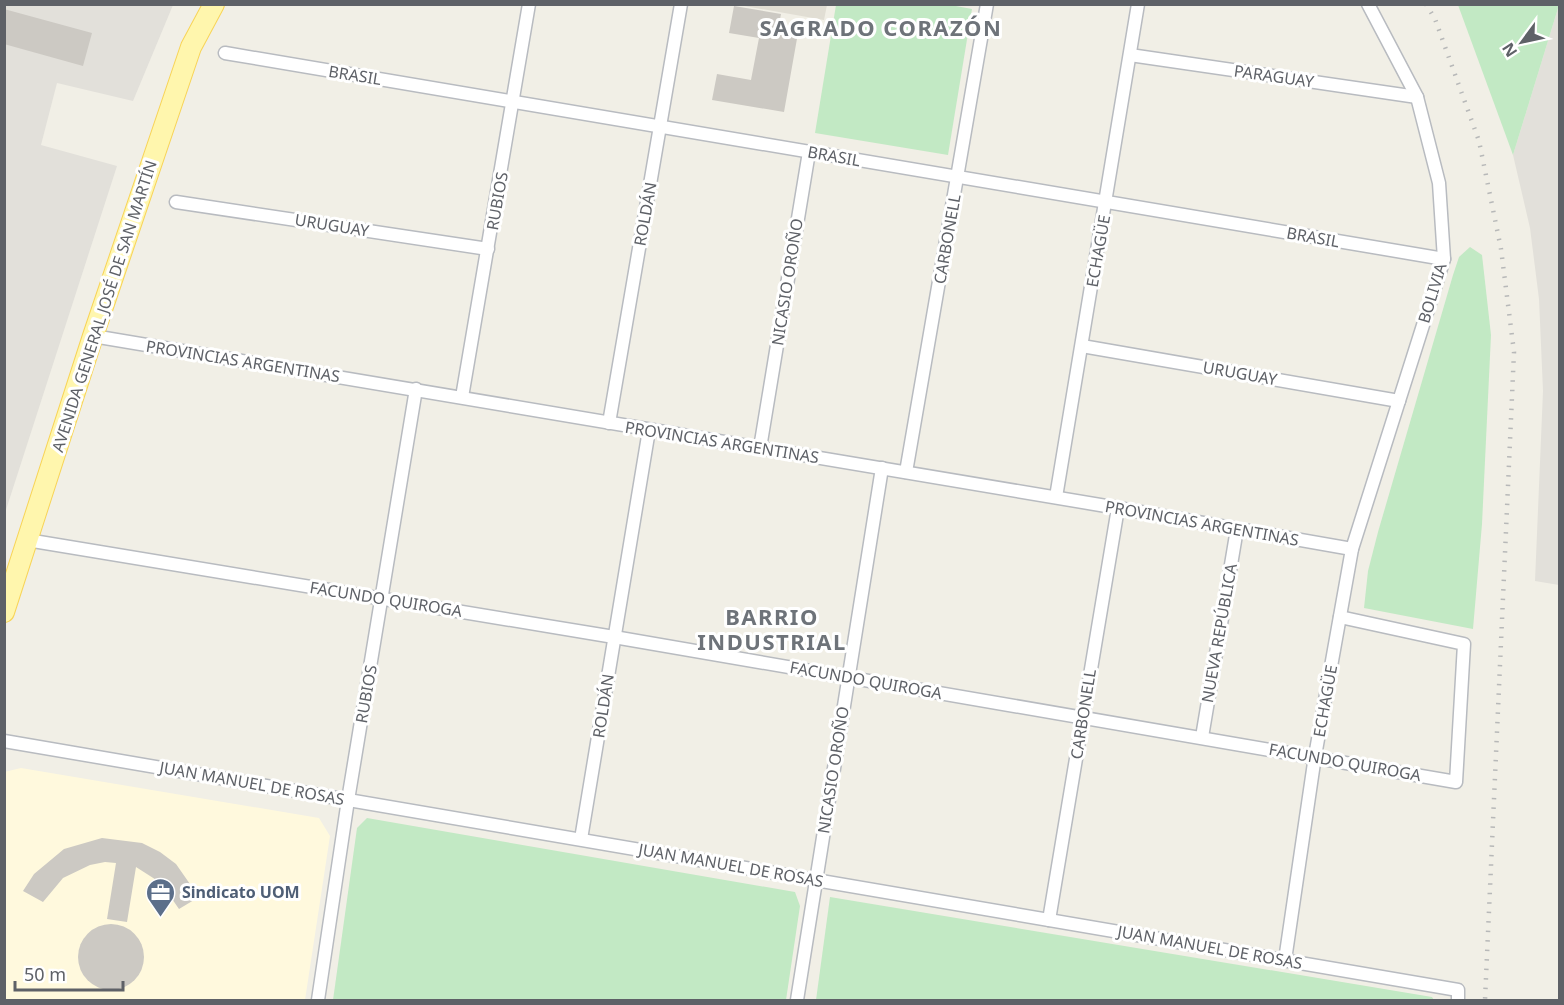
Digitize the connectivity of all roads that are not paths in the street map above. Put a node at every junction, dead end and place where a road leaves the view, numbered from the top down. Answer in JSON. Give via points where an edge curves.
{"nodes":[{"id":1,"x":214,"y":4,"type":"edge"},
{"id":2,"x":529,"y":4,"type":"edge"},
{"id":3,"x":681,"y":4,"type":"edge"},
{"id":4,"x":987,"y":4,"type":"edge"},
{"id":5,"x":1138,"y":4,"type":"edge"},
{"id":6,"x":1368,"y":4,"type":"edge"},
{"id":7,"x":225,"y":53,"type":"dead end"},
{"id":8,"x":1130,"y":55,"type":"junction"},
{"id":9,"x":1417,"y":97,"type":"junction"},
{"id":10,"x":514,"y":101,"type":"junction"},
{"id":11,"x":660,"y":127,"type":"junction"},
{"id":12,"x":809,"y":152,"type":"junction"},
{"id":13,"x":958,"y":177,"type":"junction"},
{"id":14,"x":176,"y":202,"type":"dead end"},
{"id":15,"x":1106,"y":202,"type":"junction"},
{"id":16,"x":488,"y":249,"type":"junction"},
{"id":17,"x":1443,"y":259,"type":"junction"},
{"id":18,"x":93,"y":336,"type":"junction"},
{"id":19,"x":1082,"y":346,"type":"junction"},
{"id":20,"x":416,"y":389,"type":"junction"},
{"id":21,"x":462,"y":397,"type":"junction"},
{"id":22,"x":1399,"y":401,"type":"junction"},
{"id":23,"x":609,"y":423,"type":"junction"},
{"id":24,"x":649,"y":430,"type":"junction"},
{"id":25,"x":760,"y":448,"type":"junction"},
{"id":26,"x":882,"y":468,"type":"junction"},
{"id":27,"x":906,"y":472,"type":"junction"},
{"id":28,"x":1056,"y":497,"type":"junction"},
{"id":29,"x":1118,"y":507,"type":"junction"},
{"id":30,"x":1237,"y":529,"type":"junction"},
{"id":31,"x":27,"y":540,"type":"junction"},
{"id":32,"x":1352,"y":549,"type":"junction"},
{"id":33,"x":382,"y":599,"type":"junction"},
{"id":34,"x":4,"y":612,"type":"edge"},
{"id":35,"x":1340,"y":617,"type":"junction"},
{"id":36,"x":614,"y":637,"type":"junction"},
{"id":37,"x":848,"y":677,"type":"junction"},
{"id":38,"x":1082,"y":717,"type":"junction"},
{"id":39,"x":1202,"y":737,"type":"junction"},
{"id":40,"x":4,"y":741,"type":"edge"},
{"id":41,"x":1315,"y":756,"type":"junction"},
{"id":42,"x":348,"y":800,"type":"junction"},
{"id":43,"x":581,"y":839,"type":"junction"},
{"id":44,"x":815,"y":880,"type":"junction"},
{"id":45,"x":1049,"y":920,"type":"junction"},
{"id":46,"x":1285,"y":960,"type":"junction"},
{"id":47,"x":1458,"y":995,"type":"edge"},
{"id":48,"x":318,"y":1000,"type":"edge"},
{"id":49,"x":797,"y":1000,"type":"edge"}],
"edges":[{"from":1,"to":18,"type":"main road","name":"AVENIDA GENERAL JOSÉ DE SAN MARTÍN","via":[[191,47]]},
{"from":2,"to":10,"type":"street","name":"RUBIOS"},
{"from":3,"to":11,"type":"street","name":"ROLDÁN"},
{"from":4,"to":13,"type":"street","name":"CARBONELL"},
{"from":5,"to":8,"type":"street","name":"ECHAGÜE"},
{"from":6,"to":9,"type":"street","name":"BOLIVIA"},
{"from":7,"to":10,"type":"street","name":"BRASIL"},
{"from":8,"to":9,"type":"street","name":"PARAGUAY"},
{"from":8,"to":15,"type":"street","name":"ECHAGÜE"},
{"from":9,"to":17,"type":"street","name":"BOLIVIA","via":[[1439,183]]},
{"from":10,"to":11,"type":"street","name":"BRASIL"},
{"from":10,"to":16,"type":"street","name":"RUBIOS"},
{"from":11,"to":12,"type":"street","name":"BRASIL"},
{"from":11,"to":23,"type":"street","name":"ROLDÁN"},
{"from":12,"to":13,"type":"street","name":"BRASIL"},
{"from":12,"to":25,"type":"street","name":"NICASIO OROÑO"},
{"from":13,"to":15,"type":"street","name":"BRASIL"},
{"from":13,"to":27,"type":"street","name":"CARBONELL"},
{"from":14,"to":16,"type":"street","name":"URUGUAY"},
{"from":15,"to":17,"type":"street","name":"BRASIL"},
{"from":15,"to":19,"type":"street","name":"ECHAGÜE"},
{"from":16,"to":21,"type":"street","name":"RUBIOS"},
{"from":17,"to":22,"type":"street","name":"BOLIVIA"},
{"from":18,"to":20,"type":"street","name":"PROVINCIAS ARGENTINAS"},
{"from":18,"to":31,"type":"main road","name":"AVENIDA GENERAL JOSÉ DE SAN MARTÍN"},
{"from":19,"to":22,"type":"street","name":"URUGUAY"},
{"from":19,"to":28,"type":"street","name":"ECHAGÜE"},
{"from":20,"to":21,"type":"street","name":"PROVINCIAS ARGENTINAS"},
{"from":20,"to":33,"type":"street","name":"RUBIOS"},
{"from":21,"to":23,"type":"street","name":"PROVINCIAS ARGENTINAS"},
{"from":22,"to":32,"type":"street","name":"BOLIVIA"},
{"from":23,"to":24,"type":"street","name":"PROVINCIAS ARGENTINAS"},
{"from":24,"to":25,"type":"street","name":"PROVINCIAS ARGENTINAS"},
{"from":24,"to":36,"type":"street","name":"ROLDÁN"},
{"from":25,"to":26,"type":"street","name":"PROVINCIAS ARGENTINAS"},
{"from":26,"to":27,"type":"street","name":"PROVINCIAS ARGENTINAS"},
{"from":26,"to":37,"type":"street","name":"NICASIO OROÑO"},
{"from":27,"to":28,"type":"street","name":"PROVINCIAS ARGENTINAS"},
{"from":28,"to":29,"type":"street","name":"PROVINCIAS ARGENTINAS"},
{"from":29,"to":30,"type":"street","name":"PROVINCIAS ARGENTINAS"},
{"from":29,"to":38,"type":"street","name":"CARBONELL"},
{"from":30,"to":32,"type":"street","name":"PROVINCIAS ARGENTINAS"},
{"from":30,"to":39,"type":"street","name":"NUEVA REPÚBLICA"},
{"from":31,"to":33,"type":"street","name":"FACUNDO QUIROGA"},
{"from":31,"to":34,"type":"main road","name":"AVENIDA GENERAL JOSÉ DE SAN MARTÍN"},
{"from":32,"to":35,"type":"street","name":"ECHAGÜE"},
{"from":33,"to":36,"type":"street","name":"FACUNDO QUIROGA"},
{"from":33,"to":42,"type":"street","name":"RUBIOS"},
{"from":35,"to":41,"type":"street","name":"ECHAGÜE"},
{"from":35,"to":41,"type":"street","name":"FACUNDO QUIROGA","via":[[1464,644],[1456,782]]},
{"from":36,"to":37,"type":"street","name":"FACUNDO QUIROGA"},
{"from":36,"to":43,"type":"street","name":"ROLDÁN"},
{"from":37,"to":38,"type":"street","name":"FACUNDO QUIROGA"},
{"from":37,"to":44,"type":"street","name":"NICASIO OROÑO"},
{"from":38,"to":39,"type":"street","name":"FACUNDO QUIROGA"},
{"from":38,"to":45,"type":"street","name":"CARBONELL"},
{"from":39,"to":41,"type":"street","name":"FACUNDO QUIROGA"},
{"from":40,"to":42,"type":"street","name":"JUAN MANUEL DE ROSAS"},
{"from":41,"to":46,"type":"street","name":"ECHAGÜE"},
{"from":42,"to":43,"type":"street","name":"JUAN MANUEL DE ROSAS"},
{"from":42,"to":48,"type":"street","name":"RUBIOS"},
{"from":43,"to":44,"type":"street","name":"JUAN MANUEL DE ROSAS"},
{"from":44,"to":45,"type":"street","name":"JUAN MANUEL DE ROSAS"},
{"from":44,"to":49,"type":"street","name":"NICASIO OROÑO"},
{"from":45,"to":46,"type":"street","name":"JUAN MANUEL DE ROSAS"},
{"from":46,"to":47,"type":"street","name":"JUAN MANUEL DE ROSAS"}]}
